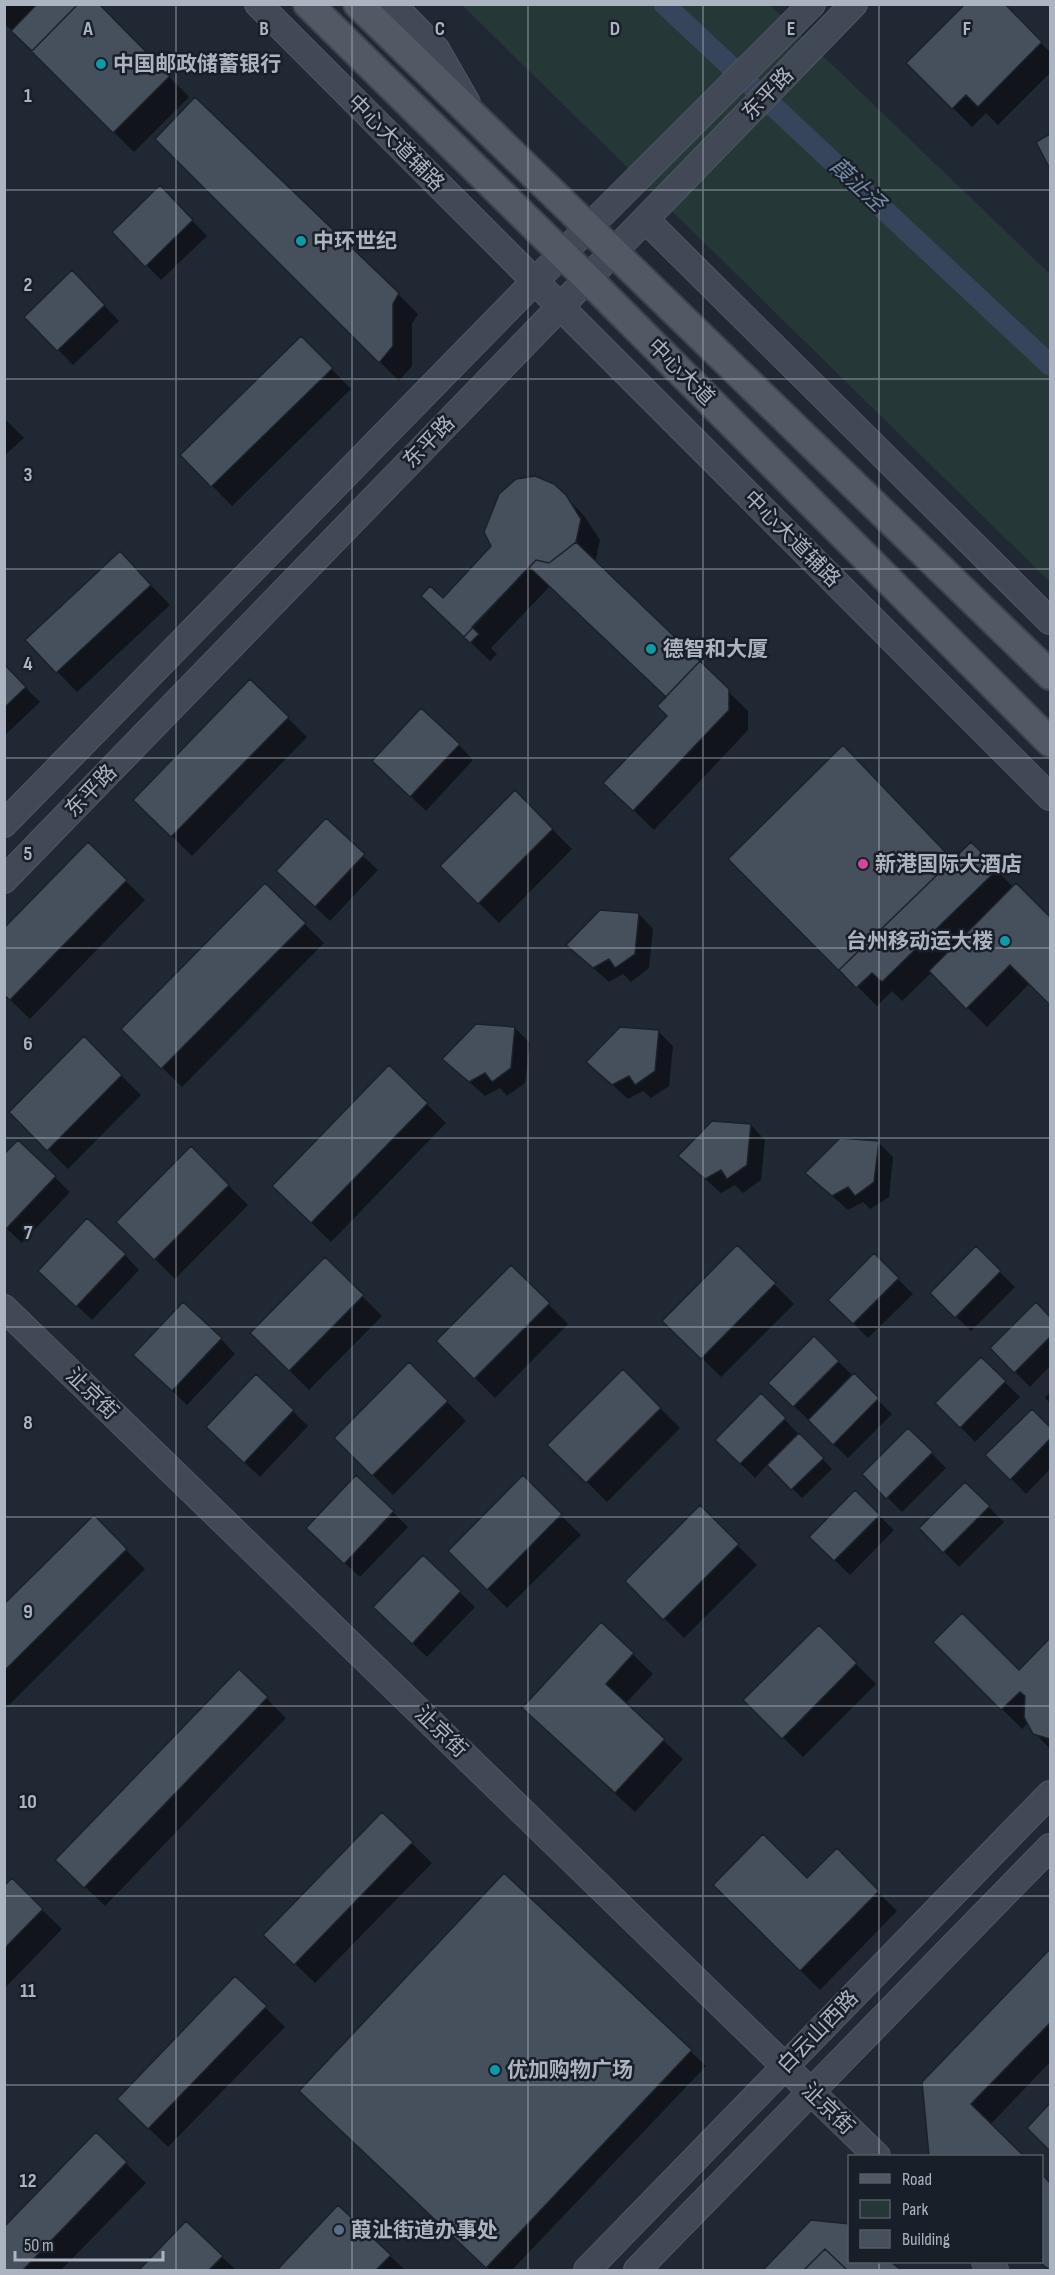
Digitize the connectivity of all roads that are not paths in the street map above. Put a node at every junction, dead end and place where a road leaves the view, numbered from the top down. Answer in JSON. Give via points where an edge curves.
{"nodes":[{"id":1,"x":258,"y":4,"type":"edge"},
{"id":2,"x":308,"y":4,"type":"edge"},
{"id":3,"x":358,"y":4,"type":"edge"},
{"id":4,"x":392,"y":4,"type":"edge"},
{"id":5,"x":812,"y":4,"type":"edge"},
{"id":6,"x":854,"y":4,"type":"edge"},
{"id":7,"x":477,"y":122,"type":"junction"},
{"id":8,"x":646,"y":220,"type":"junction"},
{"id":9,"x":588,"y":227,"type":"junction"},
{"id":10,"x":615,"y":252,"type":"junction"},
{"id":11,"x":562,"y":254,"type":"junction"},
{"id":12,"x":588,"y":279,"type":"junction"},
{"id":13,"x":534,"y":282,"type":"junction"},
{"id":14,"x":560,"y":308,"type":"junction"},
{"id":15,"x":1050,"y":621,"type":"edge"},
{"id":16,"x":1050,"y":675,"type":"edge"},
{"id":17,"x":1050,"y":742,"type":"edge"},
{"id":18,"x":1050,"y":797,"type":"edge"},
{"id":19,"x":4,"y":824,"type":"edge"},
{"id":20,"x":4,"y":879,"type":"edge"},
{"id":21,"x":4,"y":1308,"type":"edge"},
{"id":22,"x":1050,"y":1794,"type":"edge"},
{"id":23,"x":1050,"y":1847,"type":"edge"},
{"id":24,"x":785,"y":2067,"type":"junction"},
{"id":25,"x":812,"y":2093,"type":"junction"},
{"id":26,"x":875,"y":2155,"type":"edge"},
{"id":27,"x":586,"y":2271,"type":"edge"},
{"id":28,"x":637,"y":2271,"type":"edge"}],
"edges":[{"from":1,"to":13,"type":"main road","name":"中心大道辅路"},
{"from":2,"to":11,"type":"main road","name":"中心大道"},
{"from":3,"to":7,"type":"main road","name":"中心大道"},
{"from":4,"to":7,"type":"main road","via":[[436,49]]},
{"from":5,"to":9,"type":"main road","name":"东平路"},
{"from":6,"to":8,"type":"main road","name":"东平路"},
{"from":7,"to":9,"type":"main road","name":"中心大道"},
{"from":8,"to":9,"type":"main road"},
{"from":8,"to":10,"type":"main road","name":"东平路"},
{"from":8,"to":15,"type":"main road"},
{"from":9,"to":10,"type":"main road","name":"中心大道"},
{"from":9,"to":11,"type":"main road","name":"东平路"},
{"from":10,"to":12,"type":"main road","name":"东平路"},
{"from":10,"to":16,"type":"main road","name":"中心大道"},
{"from":11,"to":12,"type":"main road","name":"中心大道"},
{"from":11,"to":13,"type":"main road","name":"东平路"},
{"from":12,"to":13,"type":"main road"},
{"from":12,"to":14,"type":"main road","name":"东平路"},
{"from":12,"to":17,"type":"main road","name":"中心大道"},
{"from":13,"to":14,"type":"main road","name":"中心大道辅路"},
{"from":13,"to":19,"type":"main road","name":"东平路"},
{"from":14,"to":18,"type":"main road","name":"中心大道辅路"},
{"from":14,"to":20,"type":"main road","name":"东平路"},
{"from":21,"to":24,"type":"main road","name":"沚京街"},
{"from":22,"to":24,"type":"main road","name":"白云山西路"},
{"from":23,"to":25,"type":"main road","name":"白云山西路"},
{"from":24,"to":25,"type":"main road","name":"沚京街"},
{"from":24,"to":27,"type":"main road","name":"白云山西路"},
{"from":25,"to":26,"type":"main road","name":"沚京街"},
{"from":25,"to":28,"type":"main road","name":"白云山西路"}]}
